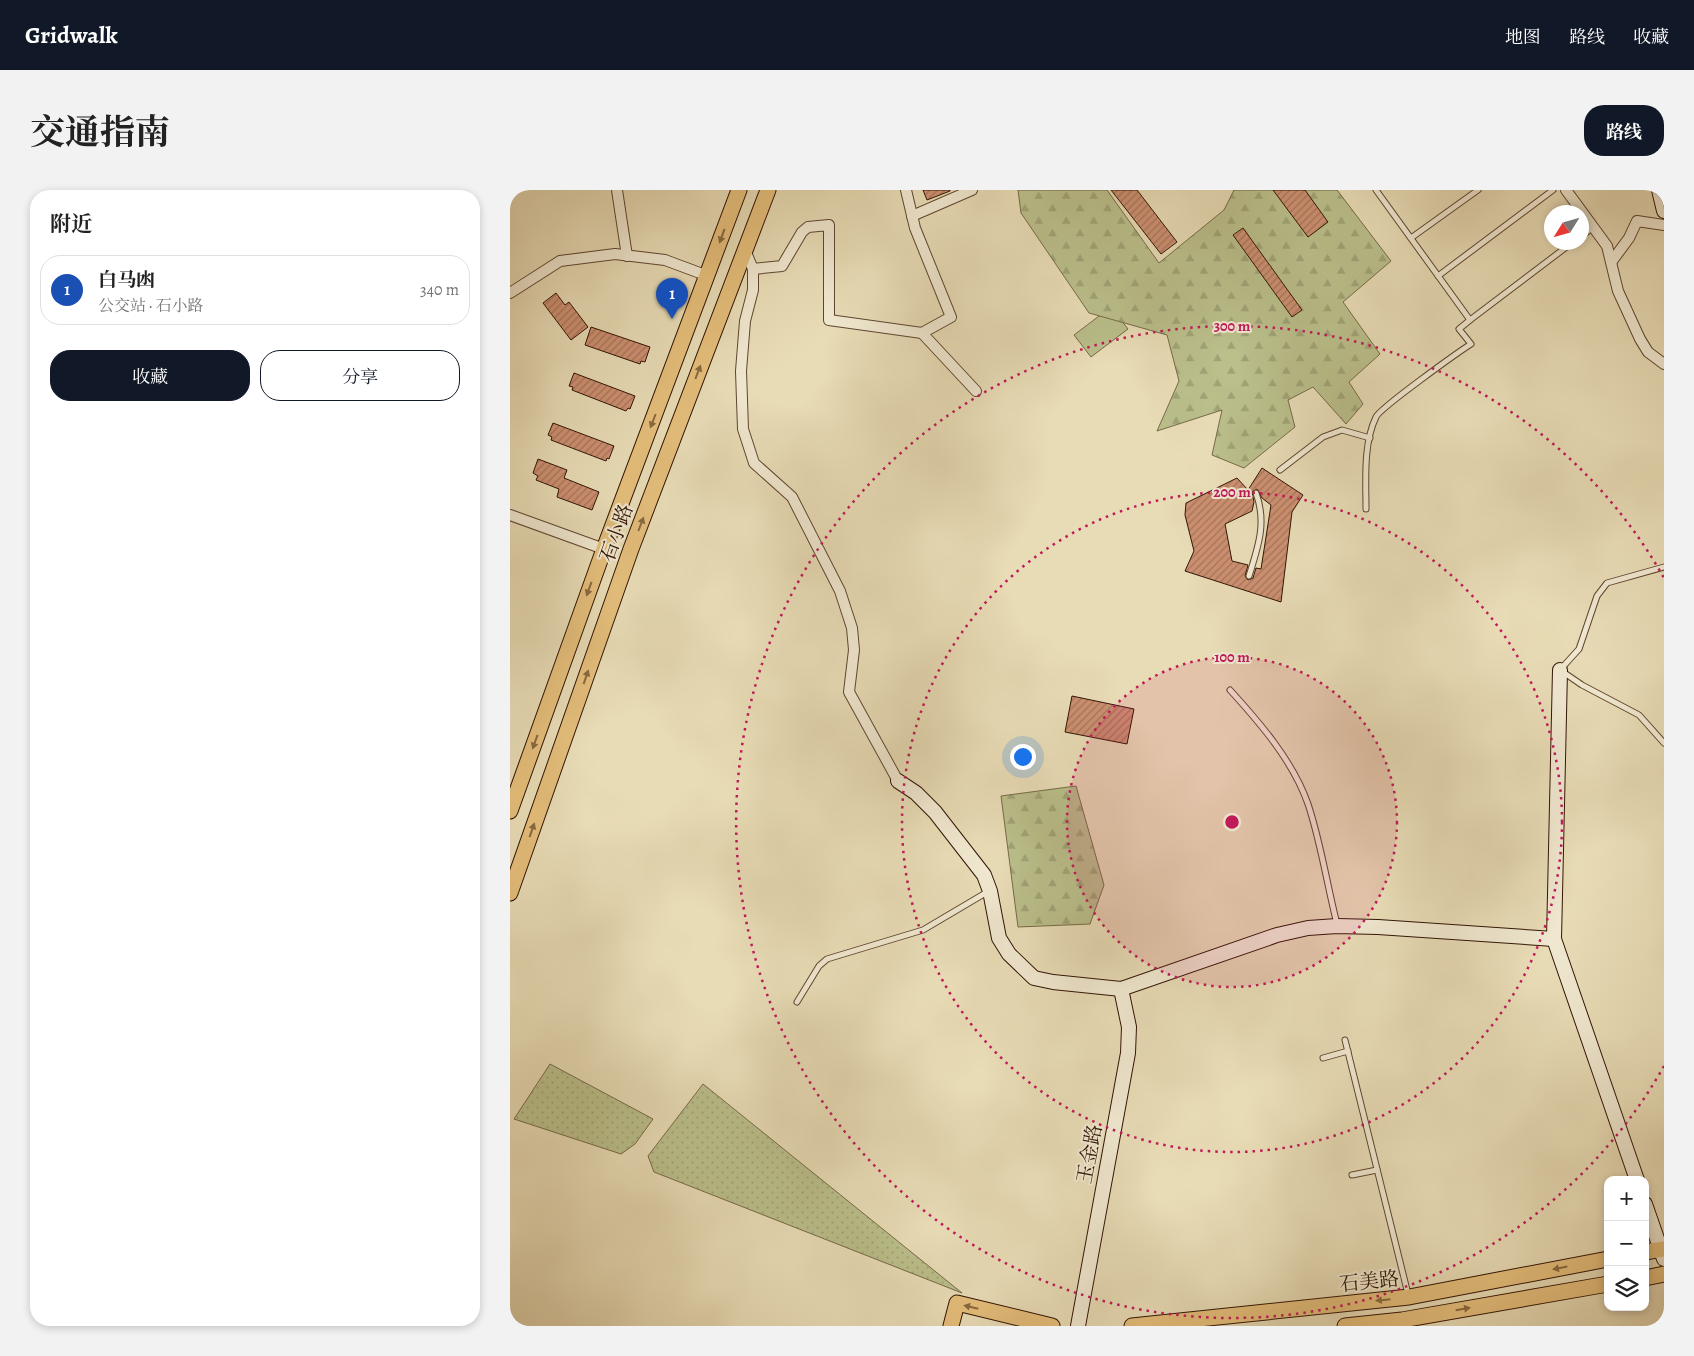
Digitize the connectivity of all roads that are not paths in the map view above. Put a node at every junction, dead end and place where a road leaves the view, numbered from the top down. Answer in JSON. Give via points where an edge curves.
{"nodes":[{"id":1,"x":617,"y":190,"type":"edge"},
{"id":2,"x":739,"y":190,"type":"edge"},
{"id":3,"x":768,"y":190,"type":"edge"},
{"id":4,"x":906,"y":190,"type":"edge"},
{"id":5,"x":972,"y":190,"type":"edge"},
{"id":6,"x":1376,"y":190,"type":"edge"},
{"id":7,"x":1478,"y":190,"type":"edge"},
{"id":8,"x":1553,"y":190,"type":"edge"},
{"id":9,"x":1566,"y":190,"type":"edge"},
{"id":10,"x":1660,"y":190,"type":"edge"},
{"id":11,"x":1664,"y":210,"type":"edge"},
{"id":12,"x":912,"y":216,"type":"junction"},
{"id":13,"x":1664,"y":225,"type":"edge"},
{"id":14,"x":1594,"y":226,"type":"junction"},
{"id":15,"x":1589,"y":230,"type":"edge"},
{"id":16,"x":1411,"y":238,"type":"junction"},
{"id":17,"x":745,"y":250,"type":"junction"},
{"id":18,"x":1562,"y":250,"type":"edge"},
{"id":19,"x":627,"y":256,"type":"junction"},
{"id":20,"x":1612,"y":260,"type":"junction"},
{"id":21,"x":754,"y":269,"type":"junction"},
{"id":22,"x":708,"y":276,"type":"junction"},
{"id":23,"x":1438,"y":276,"type":"junction"},
{"id":24,"x":510,"y":293,"type":"edge"},
{"id":25,"x":1470,"y":320,"type":"junction"},
{"id":26,"x":922,"y":333,"type":"junction"},
{"id":27,"x":1664,"y":364,"type":"edge"},
{"id":28,"x":976,"y":391,"type":"dead end"},
{"id":29,"x":1370,"y":438,"type":"junction"},
{"id":30,"x":1280,"y":470,"type":"dead end"},
{"id":31,"x":1256,"y":493,"type":"dead end"},
{"id":32,"x":1366,"y":509,"type":"dead end"},
{"id":33,"x":510,"y":515,"type":"edge"},
{"id":34,"x":604,"y":549,"type":"junction"},
{"id":35,"x":1664,"y":567,"type":"edge"},
{"id":36,"x":1249,"y":576,"type":"dead end"},
{"id":37,"x":1560,"y":670,"type":"junction"},
{"id":38,"x":1230,"y":690,"type":"dead end"},
{"id":39,"x":1664,"y":743,"type":"edge"},
{"id":40,"x":898,"y":782,"type":"joint"},
{"id":41,"x":510,"y":811,"type":"edge"},
{"id":42,"x":990,"y":891,"type":"junction"},
{"id":43,"x":510,"y":892,"type":"edge"},
{"id":44,"x":1337,"y":926,"type":"junction"},
{"id":45,"x":1554,"y":939,"type":"junction"},
{"id":46,"x":1121,"y":988,"type":"junction"},
{"id":47,"x":797,"y":1002,"type":"dead end"},
{"id":48,"x":1345,"y":1040,"type":"dead end"},
{"id":49,"x":1348,"y":1052,"type":"junction"},
{"id":50,"x":1323,"y":1058,"type":"dead end"},
{"id":51,"x":1377,"y":1170,"type":"junction"},
{"id":52,"x":1352,"y":1175,"type":"dead end"},
{"id":53,"x":1636,"y":1176,"type":"edge"},
{"id":54,"x":1649,"y":1215,"type":"edge"},
{"id":55,"x":1649,"y":1252,"type":"edge"},
{"id":56,"x":1663,"y":1252,"type":"edge"},
{"id":57,"x":1604,"y":1260,"type":"edge"},
{"id":58,"x":1664,"y":1274,"type":"edge"},
{"id":59,"x":1649,"y":1277,"type":"edge"},
{"id":60,"x":1604,"y":1285,"type":"edge"},
{"id":61,"x":1409,"y":1297,"type":"junction"},
{"id":62,"x":951,"y":1326,"type":"edge"},
{"id":63,"x":1052,"y":1326,"type":"edge"},
{"id":64,"x":1078,"y":1326,"type":"edge"},
{"id":65,"x":1132,"y":1326,"type":"edge"},
{"id":66,"x":1345,"y":1326,"type":"edge"}],
"edges":[{"from":1,"to":19,"type":"street"},
{"from":2,"to":22,"type":"main road","name":"石小路","one_way":true},
{"from":3,"to":17,"type":"main road","name":"石小路"},
{"from":4,"to":12,"type":"street"},
{"from":5,"to":12,"type":"street"},
{"from":6,"to":16,"type":"lane"},
{"from":7,"to":16,"type":"lane"},
{"from":8,"to":23,"type":"lane"},
{"from":9,"to":14,"type":"street"},
{"from":10,"to":11,"type":"street"},
{"from":12,"to":26,"type":"street","via":[[951,317]]},
{"from":13,"to":20,"type":"street","via":[[1637,221]]},
{"from":14,"to":15,"type":"lane"},
{"from":14,"to":20,"type":"street"},
{"from":16,"to":23,"type":"lane"},
{"from":17,"to":21,"type":"street"},
{"from":43,"to":17,"type":"main road","name":"石小路","one_way":true,"via":[[631,549]]},
{"from":18,"to":25,"type":"lane"},
{"from":19,"to":22,"type":"street","via":[[665,260]]},
{"from":19,"to":24,"type":"street","via":[[615,254],[560,261]]},
{"from":20,"to":27,"type":"street","via":[[1623,304],[1648,352]]},
{"from":21,"to":26,"type":"street","via":[[782,266],[802,232],[808,227],[829,225],[829,320]]},
{"from":21,"to":40,"type":"street","via":[[741,371],[743,429],[754,463],[792,497],[840,592],[852,628],[854,650],[849,692]]},
{"from":22,"to":34,"type":"main road","name":"石小路","one_way":true},
{"from":23,"to":25,"type":"lane"},
{"from":25,"to":29,"type":"lane","via":[[1459,329],[1471,344],[1377,415]]},
{"from":26,"to":28,"type":"street"},
{"from":29,"to":30,"type":"lane","via":[[1342,430],[1323,437]]},
{"from":29,"to":32,"type":"lane"},
{"from":31,"to":36,"type":"lane","via":[[1262,510],[1259,544]]},
{"from":33,"to":34,"type":"street"},
{"from":34,"to":41,"type":"main road","name":"石小路","one_way":true},
{"from":35,"to":37,"type":"lane","via":[[1607,583],[1597,596],[1579,649]]},
{"from":37,"to":39,"type":"lane","via":[[1640,715]]},
{"from":37,"to":45,"type":"street"},
{"from":38,"to":44,"type":"lane","via":[[1260,722],[1295,776],[1308,804]]},
{"from":40,"to":42,"type":"street","via":[[916,793],[935,812],[984,875]]},
{"from":42,"to":46,"type":"street","via":[[999,938],[1009,954],[1034,978]]},
{"from":42,"to":47,"type":"lane","via":[[923,930],[827,959],[819,966]]},
{"from":44,"to":45,"type":"street"},
{"from":44,"to":46,"type":"street","via":[[1277,935]]},
{"from":45,"to":53,"type":"street"},
{"from":46,"to":64,"type":"street","name":"玉金路","via":[[1129,1027],[1128,1053]]},
{"from":48,"to":49,"type":"lane"},
{"from":49,"to":50,"type":"lane"},
{"from":49,"to":51,"type":"lane"},
{"from":51,"to":52,"type":"lane"},
{"from":51,"to":61,"type":"lane"},
{"from":54,"to":56,"type":"street"},
{"from":55,"to":56,"type":"main road"},
{"from":57,"to":61,"type":"main road","name":"石美路","one_way":true},
{"from":58,"to":59,"type":"main road"},
{"from":66,"to":60,"type":"main road","one_way":true,"via":[[1402,1320]]},
{"from":61,"to":65,"type":"main road","name":"石美路","one_way":true},
{"from":63,"to":62,"type":"main road","one_way":true,"via":[[957,1303]]}]}
